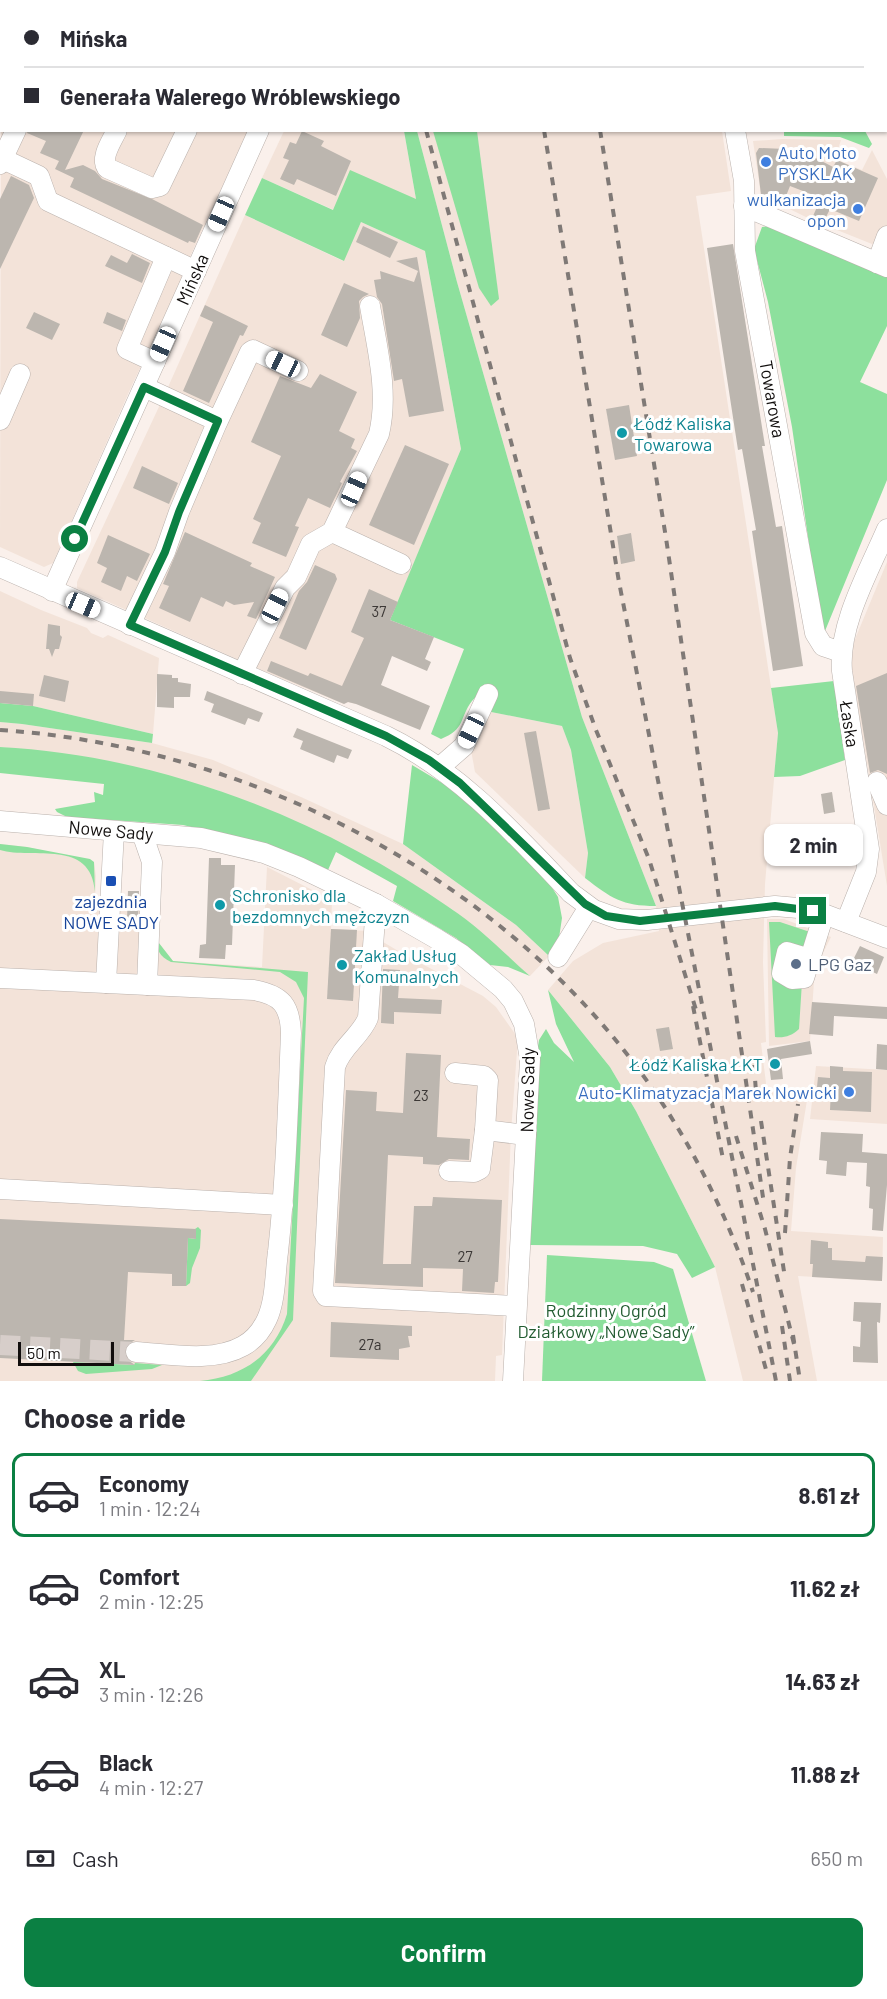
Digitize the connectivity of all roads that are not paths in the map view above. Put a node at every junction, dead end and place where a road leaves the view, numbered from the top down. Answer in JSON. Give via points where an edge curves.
{"nodes":[{"id":1,"x":15,"y":132,"type":"edge"},
{"id":2,"x":116,"y":132,"type":"edge"},
{"id":3,"x":185,"y":132,"type":"edge"},
{"id":4,"x":258,"y":132,"type":"edge"},
{"id":5,"x":735,"y":132,"type":"edge"},
{"id":6,"x":1,"y":161,"type":"edge"},
{"id":7,"x":744,"y":206,"type":"junction"},
{"id":8,"x":887,"y":236,"type":"edge"},
{"id":9,"x":166,"y":257,"type":"junction"},
{"id":10,"x":882,"y":265,"type":"edge"},
{"id":11,"x":196,"y":271,"type":"junction"},
{"id":12,"x":370,"y":306,"type":"dead end"},
{"id":13,"x":155,"y":362,"type":"junction"},
{"id":14,"x":297,"y":371,"type":"dead end"},
{"id":15,"x":20,"y":374,"type":"dead end"},
{"id":16,"x":144,"y":387,"type":"junction"},
{"id":17,"x":0,"y":420,"type":"edge"},
{"id":18,"x":218,"y":421,"type":"junction"},
{"id":19,"x":887,"y":529,"type":"edge"},
{"id":20,"x":332,"y":532,"type":"junction"},
{"id":21,"x":882,"y":553,"type":"edge"},
{"id":22,"x":401,"y":564,"type":"dead end"},
{"id":23,"x":0,"y":567,"type":"edge"},
{"id":24,"x":52,"y":591,"type":"junction"},
{"id":25,"x":130,"y":625,"type":"junction"},
{"id":26,"x":841,"y":652,"type":"junction"},
{"id":27,"x":242,"y":674,"type":"junction"},
{"id":28,"x":488,"y":694,"type":"dead end"},
{"id":29,"x":441,"y":767,"type":"junction"},
{"id":30,"x":877,"y":782,"type":"dead end"},
{"id":31,"x":887,"y":805,"type":"edge"},
{"id":32,"x":0,"y":821,"type":"edge"},
{"id":33,"x":114,"y":831,"type":"junction"},
{"id":34,"x":142,"y":833,"type":"junction"},
{"id":35,"x":376,"y":904,"type":"junction"},
{"id":36,"x":589,"y":907,"type":"junction"},
{"id":37,"x":824,"y":914,"type":"junction"},
{"id":38,"x":846,"y":922,"type":"junction"},
{"id":39,"x":887,"y":938,"type":"edge"},
{"id":40,"x":558,"y":957,"type":"dead end"},
{"id":41,"x":810,"y":959,"type":"dead end"},
{"id":42,"x":0,"y":978,"type":"edge"},
{"id":43,"x":106,"y":983,"type":"junction"},
{"id":44,"x":147,"y":985,"type":"junction"},
{"id":45,"x":454,"y":1073,"type":"dead end"},
{"id":46,"x":485,"y":1130,"type":"junction"},
{"id":47,"x":526,"y":1135,"type":"junction"},
{"id":48,"x":450,"y":1172,"type":"dead end"},
{"id":49,"x":0,"y":1189,"type":"edge"},
{"id":50,"x":283,"y":1205,"type":"junction"},
{"id":51,"x":516,"y":1306,"type":"junction"},
{"id":52,"x":136,"y":1352,"type":"tunnel mouth"},
{"id":53,"x":513,"y":1381,"type":"edge"}],
"edges":[{"from":1,"to":6,"type":"street"},
{"from":2,"to":3,"type":"street","via":[[104,157],[107,168],[152,188],[160,186]]},
{"from":4,"to":11,"type":"street","name":"Mińska"},
{"from":5,"to":7,"type":"street","name":"Towarowa"},
{"from":6,"to":9,"type":"street","via":[[39,176],[48,201]]},
{"from":7,"to":10,"type":"street"},
{"from":7,"to":26,"type":"street","name":"Towarowa","via":[[745,251],[815,633],[823,646]]},
{"from":8,"to":10,"type":"street"},
{"from":9,"to":11,"type":"street"},
{"from":9,"to":13,"type":"street","via":[[127,349]]},
{"from":11,"to":13,"type":"street","name":"Mińska"},
{"from":12,"to":20,"type":"street","via":[[383,384],[383,419]]},
{"from":13,"to":16,"type":"street","name":"Mińska"},
{"from":14,"to":18,"type":"street","via":[[253,350]]},
{"from":15,"to":17,"type":"street"},
{"from":16,"to":18,"type":"street"},
{"from":16,"to":24,"type":"street","name":"Mińska"},
{"from":18,"to":25,"type":"street","via":[[165,552]]},
{"from":19,"to":21,"type":"street","name":"Łaska"},
{"from":20,"to":22,"type":"street"},
{"from":20,"to":27,"type":"street","via":[[311,544]]},
{"from":21,"to":26,"type":"street","name":"Łaska","via":[[848,621]]},
{"from":23,"to":24,"type":"street"},
{"from":24,"to":25,"type":"street"},
{"from":25,"to":27,"type":"street"},
{"from":26,"to":38,"type":"street","name":"Łaska","via":[[869,849],[866,872]]},
{"from":27,"to":29,"type":"street","via":[[386,736]]},
{"from":28,"to":29,"type":"street","via":[[464,746]]},
{"from":29,"to":36,"type":"street"},
{"from":30,"to":31,"type":"street"},
{"from":32,"to":33,"type":"street","name":"Nowe Sady"},
{"from":33,"to":34,"type":"street","name":"Nowe Sady"},
{"from":33,"to":43,"type":"street"},
{"from":34,"to":35,"type":"street","name":"Nowe Sady","via":[[201,838],[264,853]]},
{"from":34,"to":44,"type":"street","via":[[152,862]]},
{"from":35,"to":47,"type":"street","name":"Nowe Sady","via":[[461,954],[513,1001],[525,1024],[528,1041]]},
{"from":35,"to":51,"type":"street","via":[[368,1018],[363,1030],[338,1056],[335,1067],[323,1291],[326,1296]]},
{"from":36,"to":37,"type":"street","via":[[606,916],[633,921],[775,906]]},
{"from":36,"to":40,"type":"street"},
{"from":37,"to":38,"type":"street"},
{"from":37,"to":41,"type":"street"},
{"from":38,"to":39,"type":"street"},
{"from":42,"to":43,"type":"street"},
{"from":43,"to":44,"type":"street"},
{"from":44,"to":50,"type":"street","via":[[254,990],[272,995],[286,1007],[291,1033]]},
{"from":45,"to":46,"type":"street","via":[[484,1076],[488,1080]]},
{"from":46,"to":47,"type":"street"},
{"from":46,"to":48,"type":"street","via":[[480,1169]]},
{"from":47,"to":51,"type":"street","name":"Nowe Sady"},
{"from":49,"to":50,"type":"street"},
{"from":50,"to":52,"type":"street","via":[[271,1309],[254,1339],[222,1354]]},
{"from":51,"to":53,"type":"street","name":"Nowe Sady"}]}
